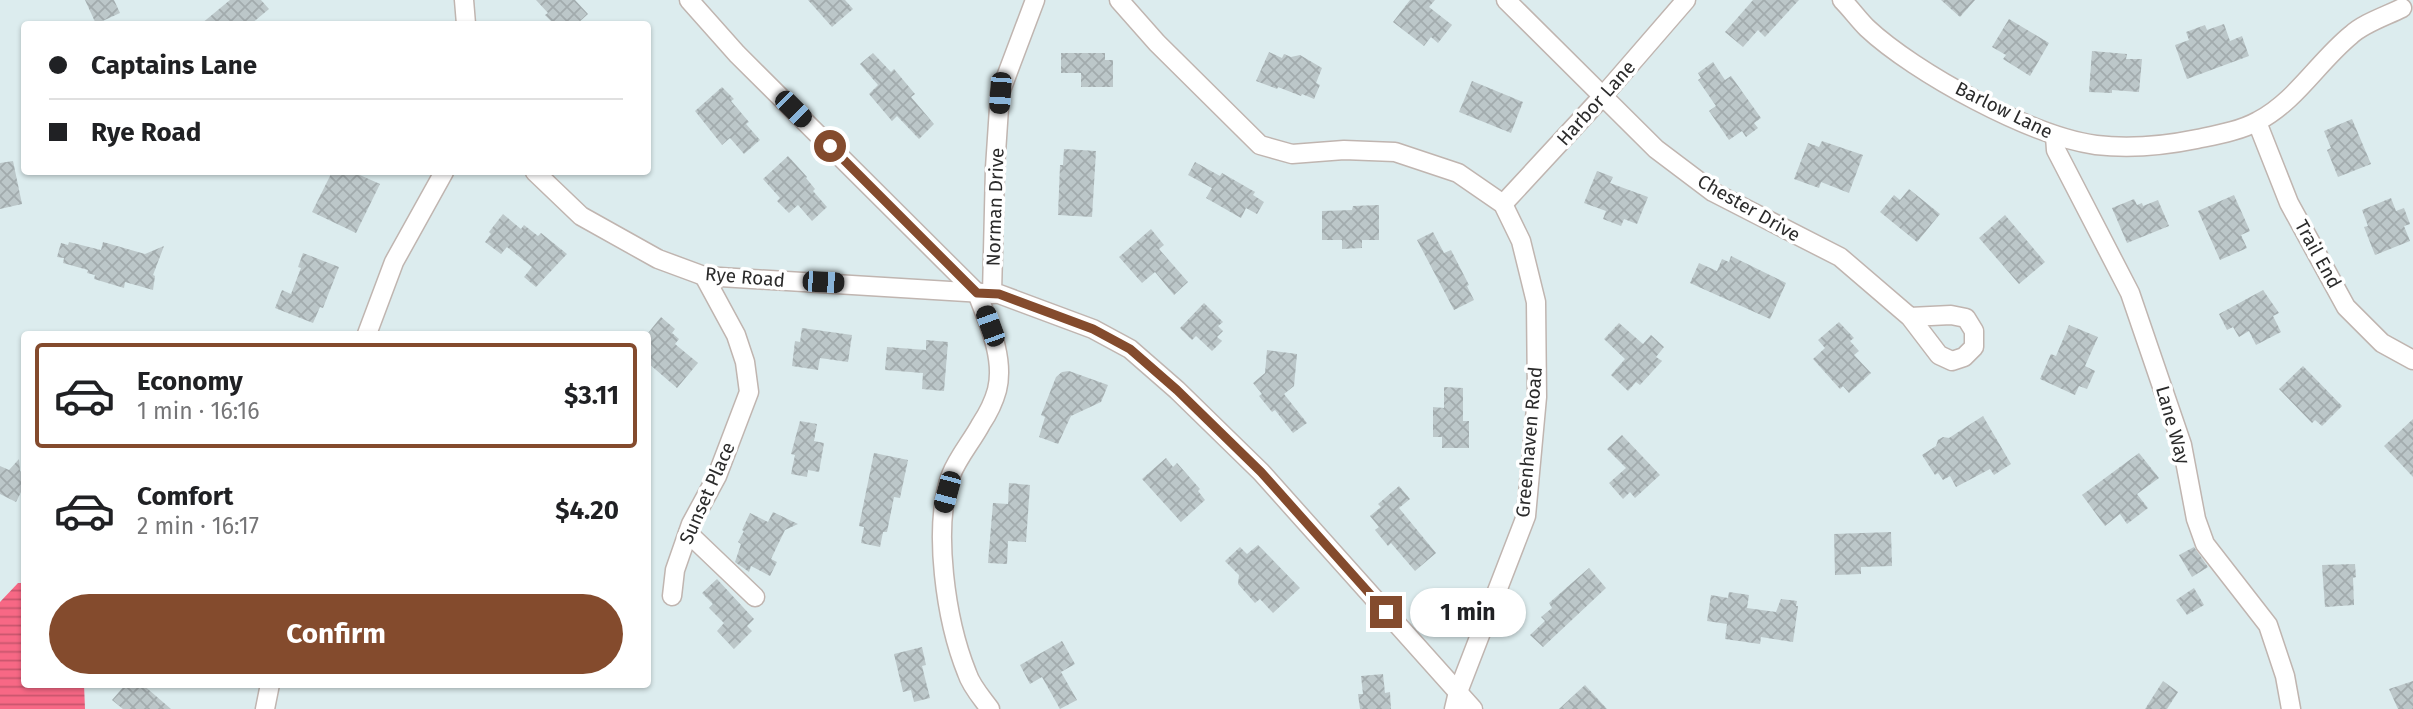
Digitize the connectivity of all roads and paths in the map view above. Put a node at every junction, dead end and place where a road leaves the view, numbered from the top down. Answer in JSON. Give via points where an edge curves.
{"nodes":[{"id":1,"x":464,"y":0,"type":"edge"},
{"id":2,"x":689,"y":0,"type":"edge"},
{"id":3,"x":1034,"y":0,"type":"edge"},
{"id":4,"x":1119,"y":0,"type":"edge"},
{"id":5,"x":1506,"y":0,"type":"edge"},
{"id":6,"x":1686,"y":0,"type":"edge"},
{"id":7,"x":1842,"y":0,"type":"edge"},
{"id":8,"x":2402,"y":8,"type":"dead end"},
{"id":9,"x":466,"y":21,"type":"edge"},
{"id":10,"x":1602,"y":97,"type":"junction"},
{"id":11,"x":2257,"y":122,"type":"junction"},
{"id":12,"x":2055,"y":136,"type":"junction"},
{"id":13,"x":442,"y":175,"type":"edge"},
{"id":14,"x":538,"y":175,"type":"edge"},
{"id":15,"x":1503,"y":204,"type":"junction"},
{"id":16,"x":704,"y":276,"type":"junction"},
{"id":17,"x":985,"y":293,"type":"junction"},
{"id":18,"x":1910,"y":317,"type":"dead end"},
{"id":19,"x":368,"y":331,"type":"edge"},
{"id":20,"x":2413,"y":360,"type":"edge"},
{"id":21,"x":688,"y":533,"type":"junction"},
{"id":22,"x":672,"y":596,"type":"dead end"},
{"id":23,"x":755,"y":597,"type":"dead end"},
{"id":24,"x":269,"y":688,"type":"edge"},
{"id":25,"x":1456,"y":701,"type":"edge"},
{"id":26,"x":265,"y":709,"type":"edge"},
{"id":27,"x":990,"y":709,"type":"edge"},
{"id":28,"x":1473,"y":709,"type":"edge"},
{"id":29,"x":2291,"y":709,"type":"edge"}],
"edges":[{"from":1,"to":9,"type":"street"},
{"from":2,"to":17,"type":"street","via":[[737,54]]},
{"from":3,"to":17,"type":"street","name":"Norman Drive","via":[[1000,93]]},
{"from":4,"to":15,"type":"street","name":"Greenhaven Road","via":[[1259,145],[1292,153],[1395,152],[1458,173]]},
{"from":5,"to":10,"type":"street","name":"Chester Drive"},
{"from":6,"to":10,"type":"street","name":"Harbor Lane"},
{"from":7,"to":12,"type":"street","name":"Barlow Lane","via":[[1868,28],[1917,65],[1990,107]]},
{"from":8,"to":11,"type":"street","name":"Barlow Lane","via":[[2352,34],[2299,89]]},
{"from":10,"to":15,"type":"street","name":"Harbor Lane"},
{"from":10,"to":18,"type":"street","name":"Chester Drive","via":[[1656,149],[1713,192],[1840,257]]},
{"from":11,"to":12,"type":"street","name":"Barlow Lane","via":[[2209,137],[2131,148]]},
{"from":11,"to":20,"type":"street","name":"Trail End","via":[[2290,203],[2346,307],[2382,344]]},
{"from":12,"to":29,"type":"street","name":"Lane Way","via":[[2056,150],[2130,293],[2182,445],[2205,544],[2267,625],[2286,676]]},
{"from":13,"to":19,"type":"street","via":[[394,262]]},
{"from":14,"to":16,"type":"street","name":"Rye Road","via":[[581,216],[657,259]]},
{"from":15,"to":25,"type":"street","name":"Greenhaven Road","via":[[1521,241],[1536,302],[1538,397],[1526,516]]},
{"from":16,"to":17,"type":"street","name":"Rye Road"},
{"from":16,"to":21,"type":"street","name":"Sunset Place","via":[[736,335],[749,392],[717,476]]},
{"from":17,"to":25,"type":"street","name":"Rye Road","via":[[1093,329],[1130,349],[1261,472]]},
{"from":17,"to":27,"type":"street","name":"Norman Drive","via":[[999,362],[997,390],[952,473],[942,511],[942,543],[954,631],[967,676]]},
{"from":21,"to":22,"type":"street","name":"Sunset Place"},
{"from":21,"to":23,"type":"street"},
{"from":24,"to":26,"type":"street"},
{"from":25,"to":28,"type":"street"}]}
